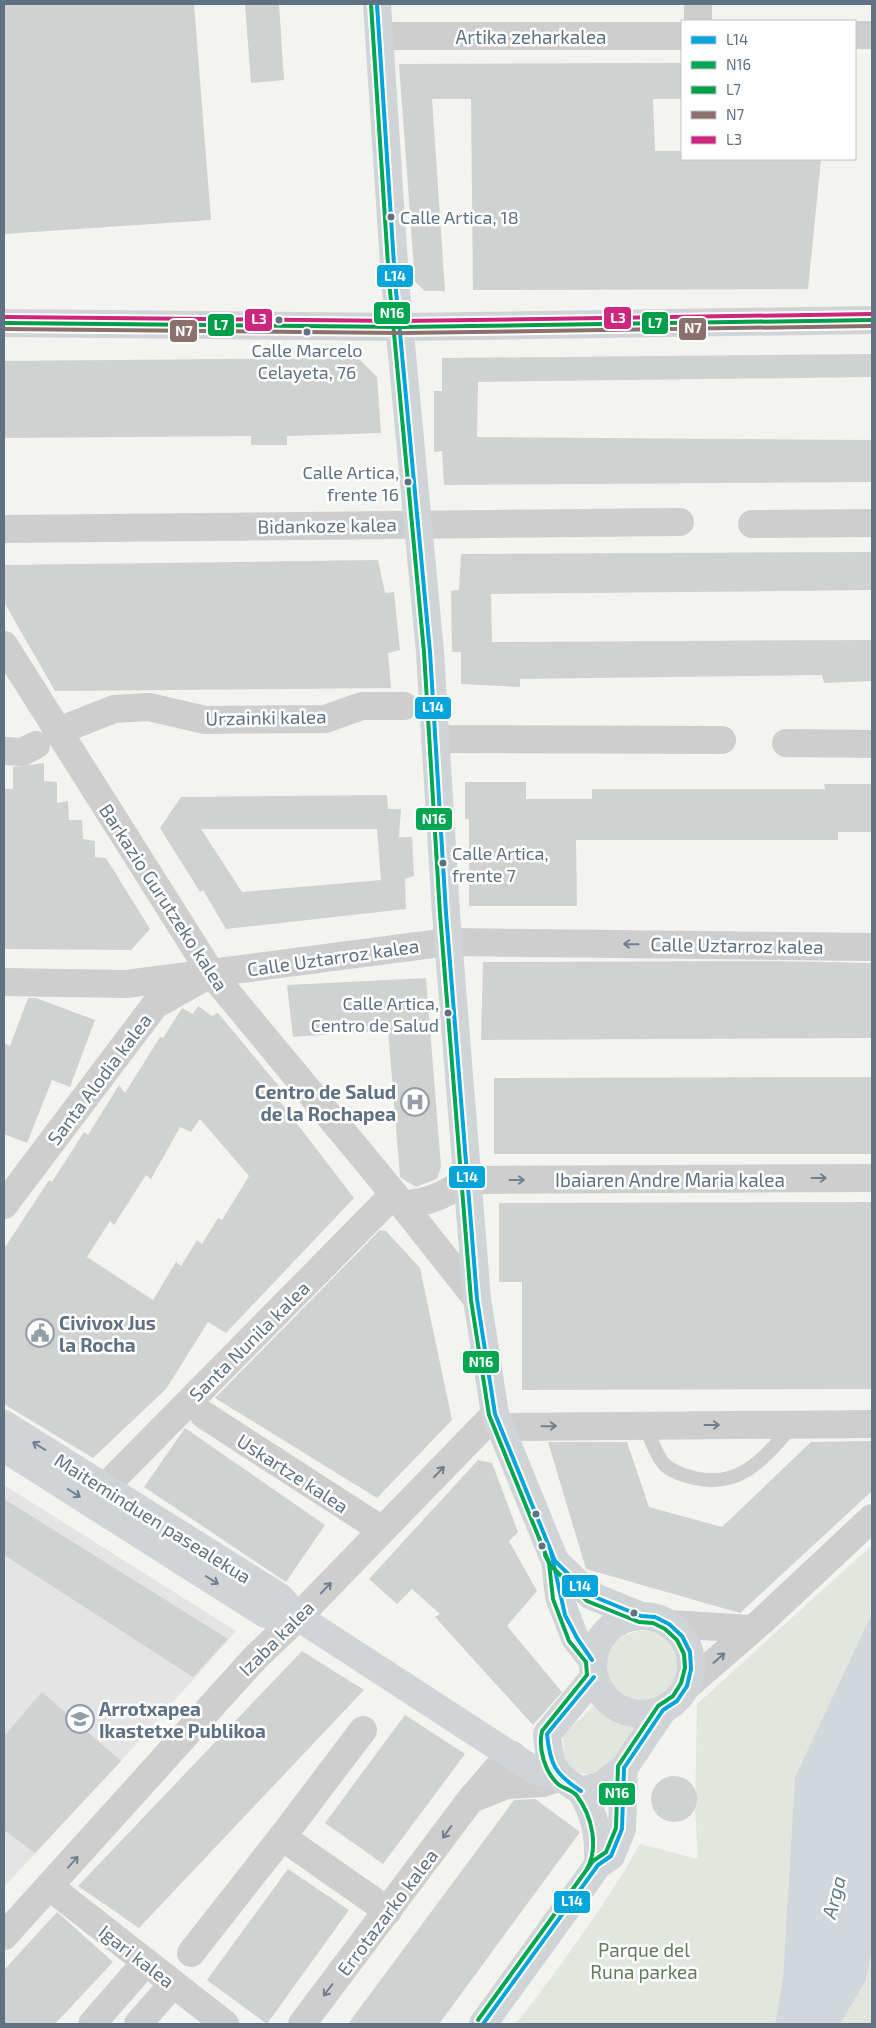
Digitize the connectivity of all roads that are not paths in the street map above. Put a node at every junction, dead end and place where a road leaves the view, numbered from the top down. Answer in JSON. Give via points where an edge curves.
{"nodes":[{"id":1,"x":377,"y":4,"type":"edge"},
{"id":2,"x":698,"y":4,"type":"edge"},
{"id":3,"x":698,"y":20,"type":"edge"},
{"id":4,"x":856,"y":35,"type":"edge"},
{"id":5,"x":872,"y":35,"type":"edge"},
{"id":6,"x":380,"y":36,"type":"junction"},
{"id":7,"x":681,"y":36,"type":"edge"},
{"id":8,"x":872,"y":320,"type":"edge"},
{"id":9,"x":4,"y":323,"type":"edge"},
{"id":10,"x":401,"y":327,"type":"junction"},
{"id":11,"x":680,"y":522,"type":"dead end"},
{"id":12,"x":872,"y":523,"type":"edge"},
{"id":13,"x":419,"y":524,"type":"junction"},
{"id":14,"x":752,"y":524,"type":"dead end"},
{"id":15,"x":4,"y":529,"type":"edge"},
{"id":16,"x":4,"y":645,"type":"edge"},
{"id":17,"x":404,"y":706,"type":"dead end"},
{"id":18,"x":71,"y":726,"type":"dead end"},
{"id":19,"x":435,"y":739,"type":"junction"},
{"id":20,"x":722,"y":740,"type":"dead end"},
{"id":21,"x":786,"y":743,"type":"dead end"},
{"id":22,"x":872,"y":744,"type":"edge"},
{"id":23,"x":36,"y":745,"type":"dead end"},
{"id":24,"x":4,"y":751,"type":"edge"},
{"id":25,"x":448,"y":942,"type":"junction"},
{"id":26,"x":872,"y":947,"type":"edge"},
{"id":27,"x":211,"y":973,"type":"junction"},
{"id":28,"x":4,"y":982,"type":"edge"},
{"id":29,"x":872,"y":1178,"type":"edge"},
{"id":30,"x":468,"y":1180,"type":"junction"},
{"id":31,"x":397,"y":1199,"type":"junction"},
{"id":32,"x":4,"y":1205,"type":"edge"},
{"id":33,"x":477,"y":1299,"type":"junction"},
{"id":34,"x":204,"y":1415,"type":"dead end"},
{"id":35,"x":498,"y":1420,"type":"junction"},
{"id":36,"x":4,"y":1424,"type":"edge"},
{"id":37,"x":872,"y":1424,"type":"edge"},
{"id":38,"x":645,"y":1425,"type":"junction"},
{"id":39,"x":794,"y":1425,"type":"junction"},
{"id":40,"x":4,"y":1448,"type":"edge"},
{"id":41,"x":104,"y":1488,"type":"junction"},
{"id":42,"x":872,"y":1518,"type":"edge"},
{"id":43,"x":382,"y":1530,"type":"junction"},
{"id":44,"x":555,"y":1561,"type":"junction"},
{"id":45,"x":298,"y":1616,"type":"junction"},
{"id":46,"x":641,"y":1616,"type":"junction"},
{"id":47,"x":669,"y":1624,"type":"junction"},
{"id":48,"x":752,"y":1629,"type":"junction"},
{"id":49,"x":593,"y":1668,"type":"junction"},
{"id":50,"x":687,"y":1686,"type":"junction"},
{"id":51,"x":663,"y":1710,"type":"junction"},
{"id":52,"x":363,"y":1730,"type":"dead end"},
{"id":53,"x":547,"y":1734,"type":"junction"},
{"id":54,"x":512,"y":1756,"type":"junction"},
{"id":55,"x":624,"y":1768,"type":"junction"},
{"id":56,"x":570,"y":1784,"type":"junction"},
{"id":57,"x":471,"y":1799,"type":"junction"},
{"id":58,"x":282,"y":1837,"type":"junction"},
{"id":59,"x":598,"y":1865,"type":"junction"},
{"id":60,"x":50,"y":1887,"type":"junction"},
{"id":61,"x":388,"y":1911,"type":"junction"},
{"id":62,"x":4,"y":1936,"type":"edge"},
{"id":63,"x":191,"y":1953,"type":"dead end"},
{"id":64,"x":146,"y":1962,"type":"junction"},
{"id":65,"x":173,"y":1984,"type":"junction"},
{"id":66,"x":92,"y":2024,"type":"edge"},
{"id":67,"x":138,"y":2024,"type":"edge"},
{"id":68,"x":225,"y":2024,"type":"edge"},
{"id":69,"x":302,"y":2024,"type":"edge"},
{"id":70,"x":483,"y":2024,"type":"edge"}],
"edges":[{"from":1,"to":6,"type":"street"},
{"from":2,"to":3,"type":"street"},
{"from":4,"to":5,"type":"street"},
{"from":6,"to":7,"type":"street","name":"Artika zeharkalea"},
{"from":6,"to":10,"type":"street","via":[[395,280]]},
{"from":8,"to":10,"type":"street"},
{"from":9,"to":10,"type":"street"},
{"from":10,"to":13,"type":"street"},
{"from":11,"to":13,"type":"street","name":"Bidankoze kalea"},
{"from":12,"to":14,"type":"street"},
{"from":13,"to":15,"type":"street","name":"Bidankoze kalea"},
{"from":13,"to":19,"type":"street"},
{"from":16,"to":27,"type":"street","name":"Barkazio Gurutzeko kalea"},
{"from":17,"to":18,"type":"street","name":"Urzainki kalea","via":[[362,706],[325,719],[279,720],[205,720],[149,707],[114,709]]},
{"from":19,"to":20,"type":"street"},
{"from":19,"to":25,"type":"street"},
{"from":21,"to":22,"type":"street"},
{"from":23,"to":24,"type":"street","via":[[22,752]]},
{"from":26,"to":25,"type":"street","name":"Calle Uztarroz kalea","one_way":true},
{"from":25,"to":27,"type":"street","name":"Calle Uztarroz kalea"},
{"from":25,"to":30,"type":"street"},
{"from":27,"to":28,"type":"street","name":"Calle Uztarroz kalea","via":[[126,984]]},
{"from":27,"to":31,"type":"street","name":"Barkazio Gurutzeko kalea"},
{"from":27,"to":32,"type":"street","name":"Santa Alodia kalea","via":[[155,1005]]},
{"from":30,"to":29,"type":"street","name":"Ibaiaren Andre Maria kalea","one_way":true},
{"from":30,"to":31,"type":"street","via":[[446,1194],[420,1204]]},
{"from":30,"to":33,"type":"street"},
{"from":31,"to":33,"type":"street","name":"Barkazio Gurutzeko kalea"},
{"from":31,"to":41,"type":"street","name":"Santa Nunila kalea"},
{"from":33,"to":35,"type":"street"},
{"from":34,"to":43,"type":"street","name":"Uskartze kalea"},
{"from":35,"to":38,"type":"street","one_way":true},
{"from":43,"to":35,"type":"street","name":"Izaba kalea","one_way":true},
{"from":35,"to":44,"type":"street"},
{"from":41,"to":36,"type":"street","name":"Maiteminduen pasealekua","one_way":true},
{"from":37,"to":39,"type":"street"},
{"from":38,"to":39,"type":"street","one_way":true},
{"from":38,"to":39,"type":"lane","via":[[663,1463],[672,1470],[710,1481],[732,1478],[747,1470],[767,1455]]},
{"from":40,"to":45,"type":"street","name":"Maiteminduen pasealekua","one_way":true,"via":[[265,1614]]},
{"from":41,"to":45,"type":"street","name":"Maiteminduen pasealekua","via":[[280,1597]]},
{"from":42,"to":48,"type":"street"},
{"from":45,"to":43,"type":"street","name":"Izaba kalea","one_way":true},
{"from":44,"to":46,"type":"street","via":[[590,1594]]},
{"from":44,"to":49,"type":"street","via":[[559,1597],[575,1638]]},
{"from":45,"to":54,"type":"street","name":"Maiteminduen pasealekua"},
{"from":60,"to":45,"type":"street","name":"Izaba kalea","one_way":true,"via":[[255,1658]]},
{"from":46,"to":47,"type":"street","via":[[655,1617]]},
{"from":46,"to":49,"type":"street","via":[[623,1619],[608,1629],[597,1643]]},
{"from":47,"to":48,"type":"street"},
{"from":47,"to":50,"type":"street","via":[[682,1636],[690,1652]]},
{"from":50,"to":48,"type":"street","one_way":true},
{"from":49,"to":51,"type":"street","via":[[601,1693],[613,1706],[628,1713],[646,1715]]},
{"from":49,"to":53,"type":"street","name":"Errotazarko kalea"},
{"from":50,"to":51,"type":"street","via":[[677,1700]]},
{"from":51,"to":55,"type":"street"},
{"from":52,"to":58,"type":"street"},
{"from":53,"to":54,"type":"street","name":"Errotazarko kalea"},
{"from":53,"to":56,"type":"street","via":[[549,1760]]},
{"from":54,"to":56,"type":"street","name":"Maiteminduen pasealekua","via":[[535,1771]]},
{"from":54,"to":57,"type":"street","name":"Errotazarko kalea"},
{"from":55,"to":56,"type":"street","via":[[602,1785]]},
{"from":55,"to":59,"type":"street","via":[[622,1829],[611,1856]]},
{"from":56,"to":57,"type":"street","via":[[507,1785]]},
{"from":56,"to":59,"type":"street","via":[[593,1813],[598,1835]]},
{"from":57,"to":61,"type":"street","name":"Errotazarko kalea","one_way":true},
{"from":58,"to":61,"type":"street"},
{"from":58,"to":63,"type":"street"},
{"from":59,"to":70,"type":"street"},
{"from":60,"to":62,"type":"street","name":"Izaba kalea"},
{"from":60,"to":64,"type":"street","name":"Igari kalea"},
{"from":61,"to":69,"type":"street","name":"Errotazarko kalea","one_way":true},
{"from":64,"to":65,"type":"street","name":"Igari kalea"},
{"from":64,"to":66,"type":"street"},
{"from":65,"to":67,"type":"street"},
{"from":65,"to":68,"type":"street","name":"Igari kalea"}]}
